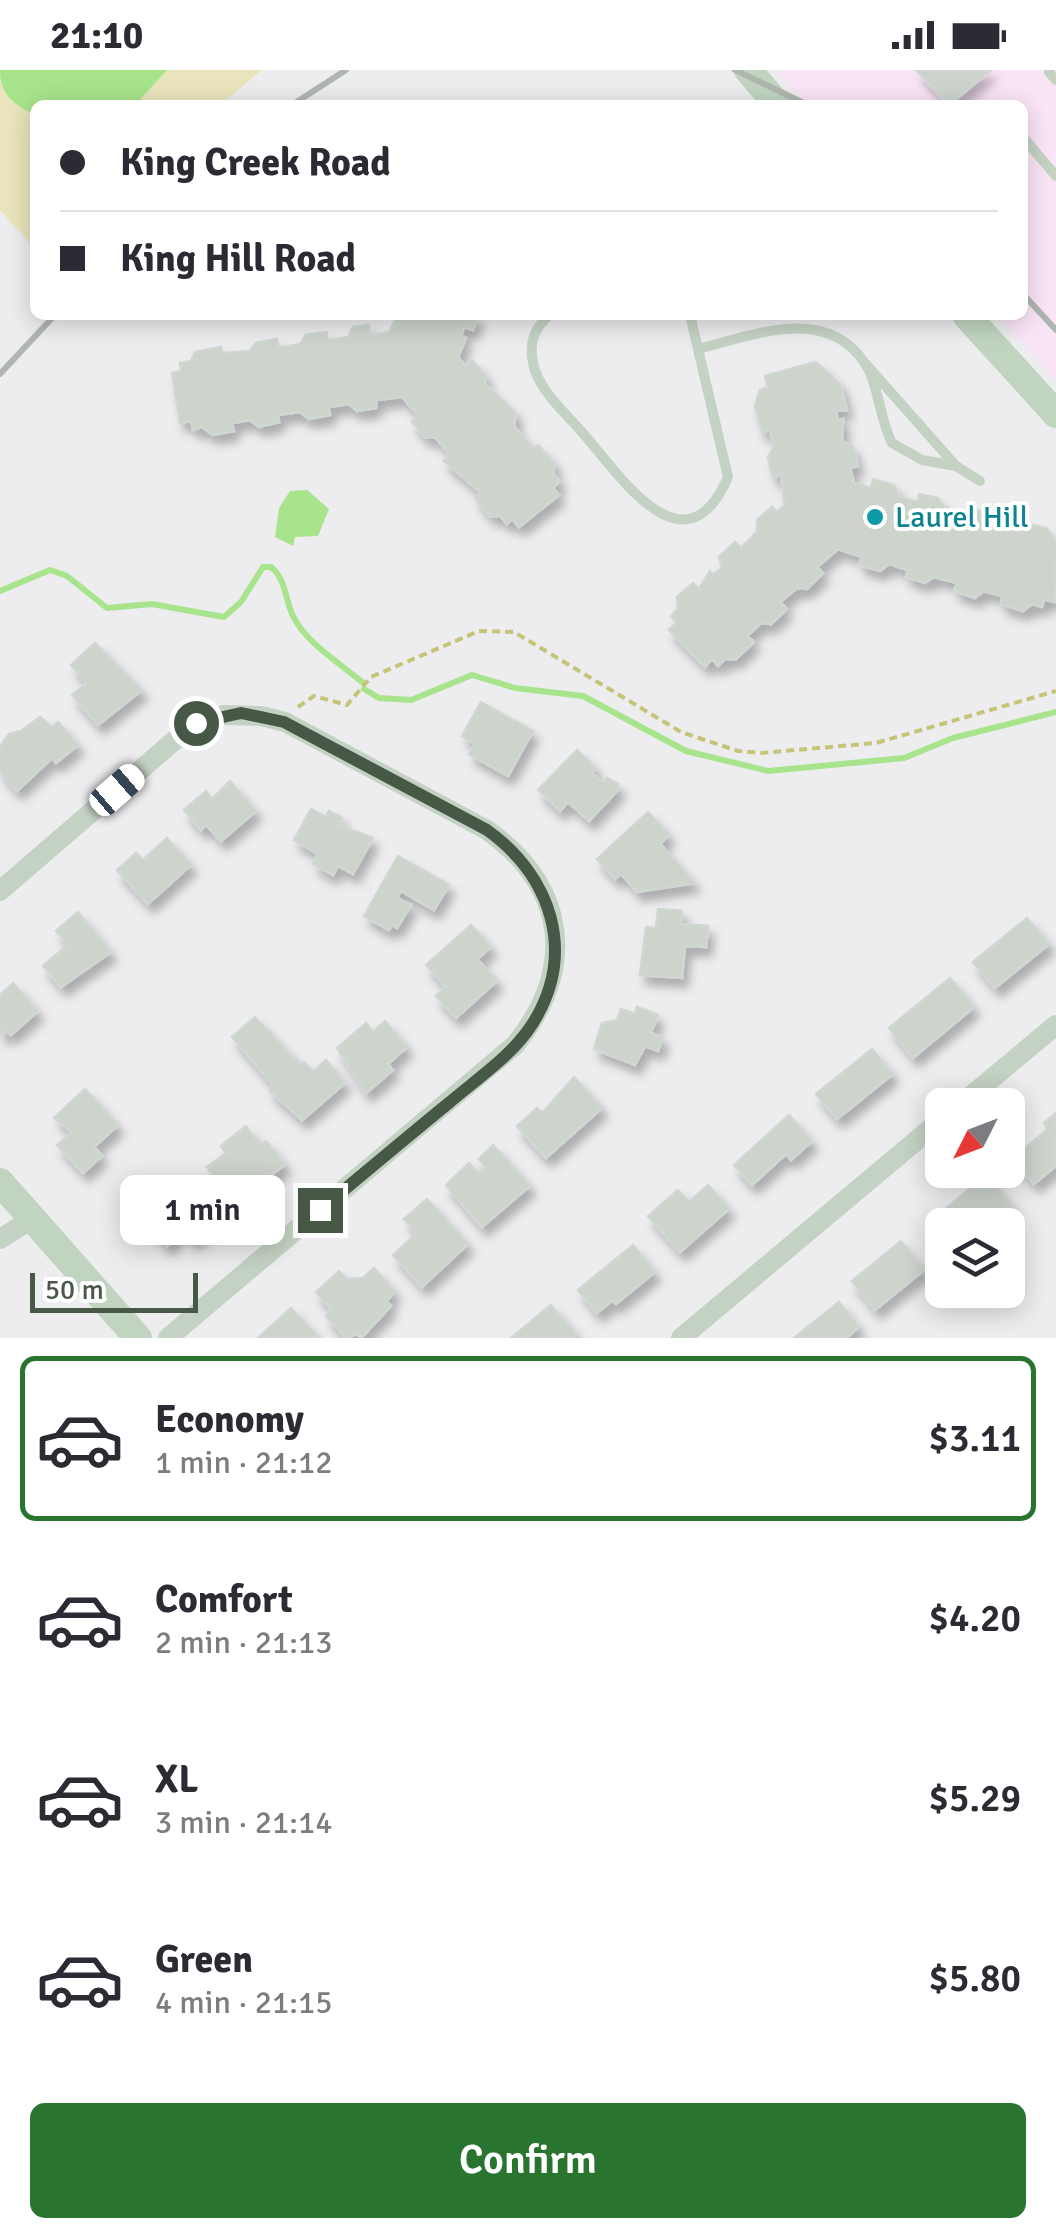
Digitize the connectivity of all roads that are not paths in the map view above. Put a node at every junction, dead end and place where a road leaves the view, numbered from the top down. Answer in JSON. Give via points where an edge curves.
{"nodes":[{"id":1,"x":748,"y":70,"type":"edge"},
{"id":2,"x":774,"y":100,"type":"edge"},
{"id":3,"x":1028,"y":144,"type":"edge"},
{"id":4,"x":1036,"y":154,"type":"junction"},
{"id":5,"x":1028,"y":157,"type":"edge"},
{"id":6,"x":1056,"y":176,"type":"edge"},
{"id":7,"x":544,"y":320,"type":"edge"},
{"id":8,"x":691,"y":320,"type":"edge"},
{"id":9,"x":971,"y":320,"type":"edge"},
{"id":10,"x":698,"y":349,"type":"junction"},
{"id":11,"x":865,"y":363,"type":"junction"},
{"id":12,"x":1055,"y":412,"type":"edge"},
{"id":13,"x":956,"y":466,"type":"junction"},
{"id":14,"x":980,"y":482,"type":"dead end"},
{"id":15,"x":0,"y":892,"type":"edge"},
{"id":16,"x":1056,"y":1024,"type":"edge"},
{"id":17,"x":980,"y":1088,"type":"edge"},
{"id":18,"x":925,"y":1134,"type":"edge"},
{"id":19,"x":0,"y":1182,"type":"edge"},
{"id":20,"x":32,"y":1219,"type":"junction"},
{"id":21,"x":0,"y":1240,"type":"edge"},
{"id":22,"x":138,"y":1338,"type":"edge"},
{"id":23,"x":168,"y":1338,"type":"edge"},
{"id":24,"x":681,"y":1338,"type":"edge"}],
"edges":[{"from":1,"to":2,"type":"street"},
{"from":3,"to":4,"type":"lane"},
{"from":4,"to":5,"type":"lane"},
{"from":4,"to":6,"type":"lane"},
{"from":7,"to":10,"type":"lane","via":[[531,342],[536,374],[642,502],[665,518],[678,520],[708,507],[728,478]]},
{"from":8,"to":10,"type":"lane"},
{"from":9,"to":12,"type":"street"},
{"from":10,"to":11,"type":"lane","via":[[806,327],[844,343]]},
{"from":11,"to":13,"type":"lane"},
{"from":11,"to":13,"type":"lane","via":[[892,442],[922,460]]},
{"from":13,"to":14,"type":"lane"},
{"from":15,"to":23,"type":"street","via":[[196,723],[241,713],[284,722],[487,830],[514,849],[548,902],[555,968],[532,1023],[495,1064]]},
{"from":16,"to":17,"type":"street"},
{"from":18,"to":24,"type":"street"},
{"from":19,"to":20,"type":"street"},
{"from":20,"to":21,"type":"street"},
{"from":20,"to":22,"type":"street"}]}
